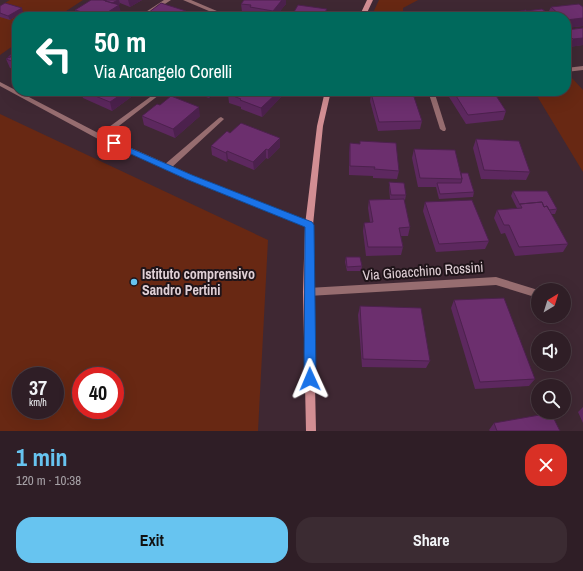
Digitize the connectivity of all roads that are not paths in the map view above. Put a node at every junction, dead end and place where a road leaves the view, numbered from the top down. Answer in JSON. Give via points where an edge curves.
{"nodes":[{"id":1,"x":168,"y":0,"type":"edge"},
{"id":2,"x":186,"y":0,"type":"edge"},
{"id":3,"x":370,"y":0,"type":"edge"},
{"id":4,"x":149,"y":12,"type":"edge"},
{"id":5,"x":216,"y":12,"type":"edge"},
{"id":6,"x":364,"y":12,"type":"edge"},
{"id":7,"x":583,"y":68,"type":"edge"},
{"id":8,"x":571,"y":69,"type":"edge"},
{"id":9,"x":0,"y":84,"type":"edge"},
{"id":10,"x":12,"y":90,"type":"edge"},
{"id":11,"x":23,"y":96,"type":"edge"},
{"id":12,"x":153,"y":96,"type":"edge"},
{"id":13,"x":327,"y":96,"type":"edge"},
{"id":14,"x":433,"y":96,"type":"edge"},
{"id":15,"x":221,"y":119,"type":"dead end"},
{"id":16,"x":443,"y":129,"type":"dead end"},
{"id":17,"x":100,"y":137,"type":"junction"},
{"id":18,"x":168,"y":167,"type":"junction"},
{"id":19,"x":309,"y":225,"type":"junction"},
{"id":20,"x":308,"y":292,"type":"junction"},
{"id":21,"x":531,"y":292,"type":"edge"},
{"id":22,"x":311,"y":431,"type":"edge"}],
"edges":[{"from":1,"to":4,"type":"street"},
{"from":2,"to":5,"type":"street"},
{"from":3,"to":6,"type":"street"},
{"from":7,"to":8,"type":"street"},
{"from":9,"to":10,"type":"street"},
{"from":11,"to":17,"type":"street"},
{"from":12,"to":17,"type":"street"},
{"from":13,"to":19,"type":"street","via":[[320,126]]},
{"from":14,"to":16,"type":"street"},
{"from":15,"to":18,"type":"street"},
{"from":17,"to":18,"type":"street"},
{"from":18,"to":19,"type":"street"},
{"from":19,"to":20,"type":"street"},
{"from":20,"to":21,"type":"street","name":"Via Gioacchino Rossini","via":[[496,281]]},
{"from":20,"to":22,"type":"street"}]}
